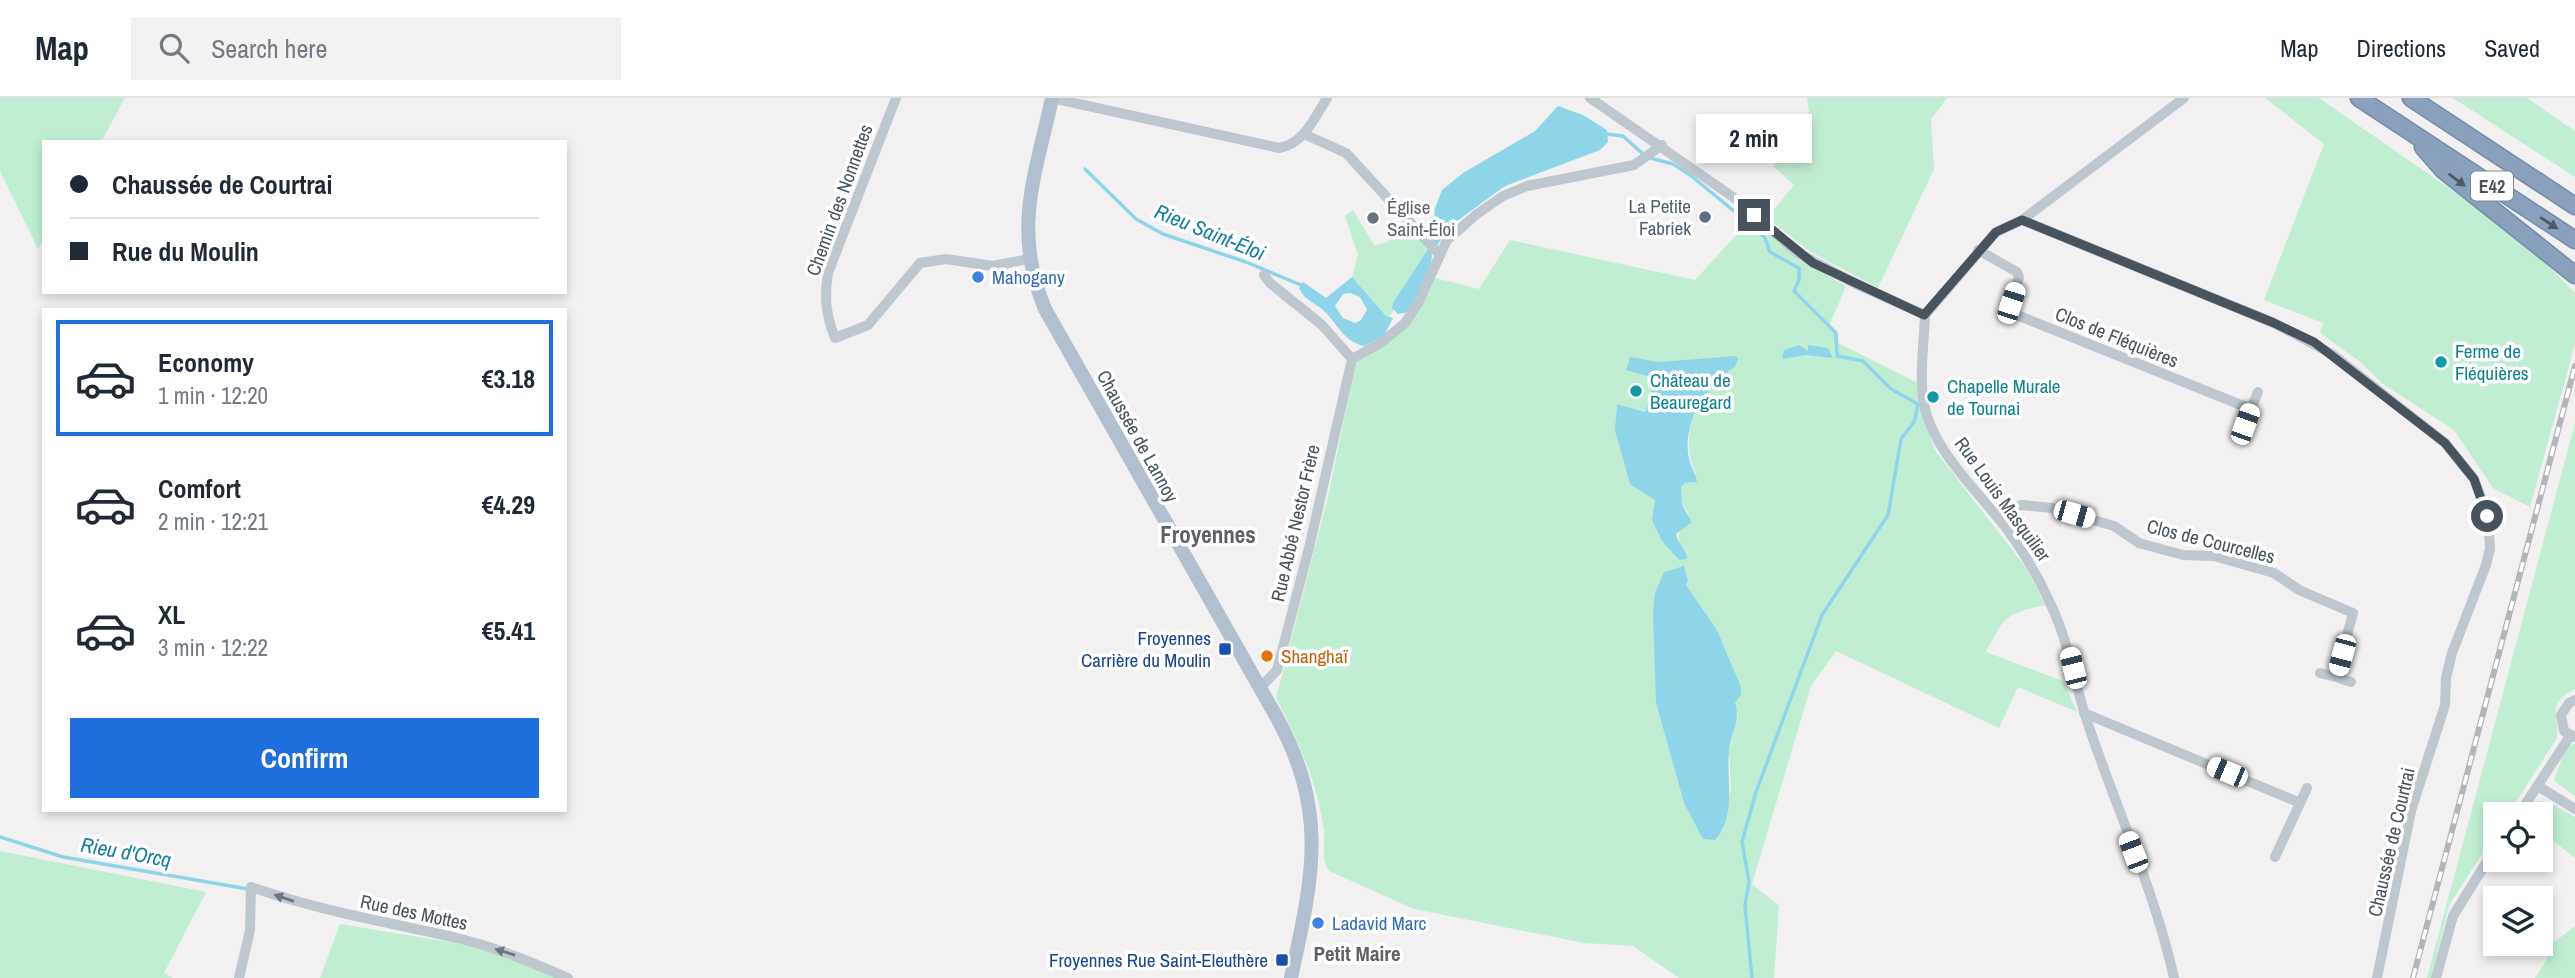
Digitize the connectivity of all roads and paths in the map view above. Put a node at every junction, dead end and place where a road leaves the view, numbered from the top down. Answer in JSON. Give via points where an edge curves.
{"nodes":[{"id":1,"x":896,"y":98,"type":"edge"},
{"id":2,"x":1052,"y":98,"type":"edge"},
{"id":3,"x":1327,"y":98,"type":"edge"},
{"id":4,"x":1590,"y":98,"type":"edge"},
{"id":5,"x":2184,"y":98,"type":"edge"},
{"id":6,"x":2359,"y":98,"type":"edge"},
{"id":7,"x":2411,"y":98,"type":"edge"},
{"id":8,"x":2410,"y":131,"type":"junction"},
{"id":9,"x":1304,"y":134,"type":"junction"},
{"id":10,"x":1662,"y":145,"type":"junction"},
{"id":11,"x":2553,"y":191,"type":"junction"},
{"id":12,"x":2575,"y":194,"type":"edge"},
{"id":13,"x":2575,"y":206,"type":"edge"},
{"id":14,"x":2022,"y":220,"type":"junction"},
{"id":15,"x":2575,"y":240,"type":"edge"},
{"id":16,"x":1978,"y":250,"type":"junction"},
{"id":17,"x":1438,"y":253,"type":"junction"},
{"id":18,"x":1029,"y":259,"type":"junction"},
{"id":19,"x":1264,"y":275,"type":"dead end"},
{"id":20,"x":2575,"y":275,"type":"edge"},
{"id":21,"x":1924,"y":315,"type":"junction"},
{"id":22,"x":1352,"y":359,"type":"junction"},
{"id":23,"x":2258,"y":392,"type":"dead end"},
{"id":24,"x":2251,"y":409,"type":"junction"},
{"id":25,"x":2244,"y":426,"type":"dead end"},
{"id":26,"x":1994,"y":513,"type":"junction"},
{"id":27,"x":2320,"y":673,"type":"dead end"},
{"id":28,"x":2336,"y":677,"type":"junction"},
{"id":29,"x":2351,"y":682,"type":"dead end"},
{"id":30,"x":1260,"y":688,"type":"junction"},
{"id":31,"x":2575,"y":700,"type":"edge"},
{"id":32,"x":2084,"y":713,"type":"junction"},
{"id":33,"x":2572,"y":736,"type":"edge"},
{"id":34,"x":2538,"y":786,"type":"junction"},
{"id":35,"x":2307,"y":788,"type":"dead end"},
{"id":36,"x":2298,"y":802,"type":"junction"},
{"id":37,"x":2527,"y":802,"type":"edge"},
{"id":38,"x":2575,"y":809,"type":"edge"},
{"id":39,"x":2275,"y":857,"type":"dead end"},
{"id":40,"x":2483,"y":868,"type":"edge"},
{"id":41,"x":2438,"y":977,"type":"edge"},
{"id":42,"x":239,"y":978,"type":"edge"},
{"id":43,"x":568,"y":978,"type":"edge"},
{"id":44,"x":1291,"y":978,"type":"edge"},
{"id":45,"x":2174,"y":978,"type":"edge"},
{"id":46,"x":2377,"y":978,"type":"edge"}],
"edges":[{"from":1,"to":18,"type":"street","name":"Chemin des Nonnettes","via":[[828,273],[824,295],[835,338],[868,325],[920,263],[946,259],[993,266]]},
{"from":2,"to":9,"type":"street","via":[[1276,147]]},
{"from":2,"to":18,"type":"main road","name":"Chaussée de Lannoy","via":[[1027,213]]},
{"from":3,"to":9,"type":"street"},
{"from":4,"to":10,"type":"street"},
{"from":5,"to":14,"type":"street"},
{"from":6,"to":8,"type":"highway","number":"E42"},
{"from":7,"to":11,"type":"highway","number":"E42"},
{"from":8,"to":15,"type":"highway","number":"E42","one_way":true},
{"from":8,"to":20,"type":"highway","one_way":true,"via":[[2443,170]]},
{"from":9,"to":17,"type":"street","via":[[1346,153]]},
{"from":10,"to":17,"type":"street","via":[[1634,165],[1554,178],[1503,196],[1447,240]]},
{"from":10,"to":21,"type":"street","via":[[1798,253]]},
{"from":11,"to":12,"type":"highway"},
{"from":11,"to":13,"type":"highway","number":"E42"},
{"from":14,"to":16,"type":"street","via":[[1996,232]]},
{"from":14,"to":46,"type":"street","name":"Chaussée de Courtrai","via":[[2314,342],[2437,436],[2471,473],[2487,516],[2490,549],[2452,653],[2445,705],[2414,800]]},
{"from":16,"to":21,"type":"street"},
{"from":16,"to":24,"type":"street","name":"Clos de Fléquières","via":[[2017,272],[2011,303],[2017,315]]},
{"from":17,"to":22,"type":"street","via":[[1405,323]]},
{"from":18,"to":30,"type":"main road","name":"Chaussée de Lannoy","via":[[1045,309]]},
{"from":19,"to":22,"type":"street","via":[[1322,325]]},
{"from":21,"to":26,"type":"street","name":"Rue Louis Masquilier","via":[[1924,402],[1930,423]]},
{"from":22,"to":30,"type":"street","name":"Rue Abbé Nestor Frère","via":[[1277,670]]},
{"from":23,"to":24,"type":"street"},
{"from":24,"to":25,"type":"street"},
{"from":26,"to":28,"type":"street","name":"Clos de Courcelles","via":[[2022,505],[2052,508],[2114,526],[2139,543],[2183,555],[2214,556],[2274,573],[2299,590],[2353,612]]},
{"from":26,"to":32,"type":"street","name":"Rue Louis Masquilier","via":[[2036,572],[2053,608]]},
{"from":27,"to":28,"type":"street"},
{"from":28,"to":29,"type":"street"},
{"from":30,"to":44,"type":"main road","name":"Chaussée de Lannoy","via":[[1297,759],[1311,817],[1311,874]]},
{"from":31,"to":33,"type":"street","via":[[2561,715],[2561,724]]},
{"from":32,"to":36,"type":"street"},
{"from":32,"to":45,"type":"street","name":"Rue Louis Masquilier"},
{"from":33,"to":34,"type":"street"},
{"from":34,"to":37,"type":"street"},
{"from":34,"to":38,"type":"street"},
{"from":35,"to":36,"type":"street"},
{"from":36,"to":39,"type":"street"},
{"from":40,"to":41,"type":"street","via":[[2453,916]]},
{"from":43,"to":42,"type":"street","name":"Rue des Mottes","one_way":true,"via":[[462,939],[311,908],[251,887],[250,930]]}]}
